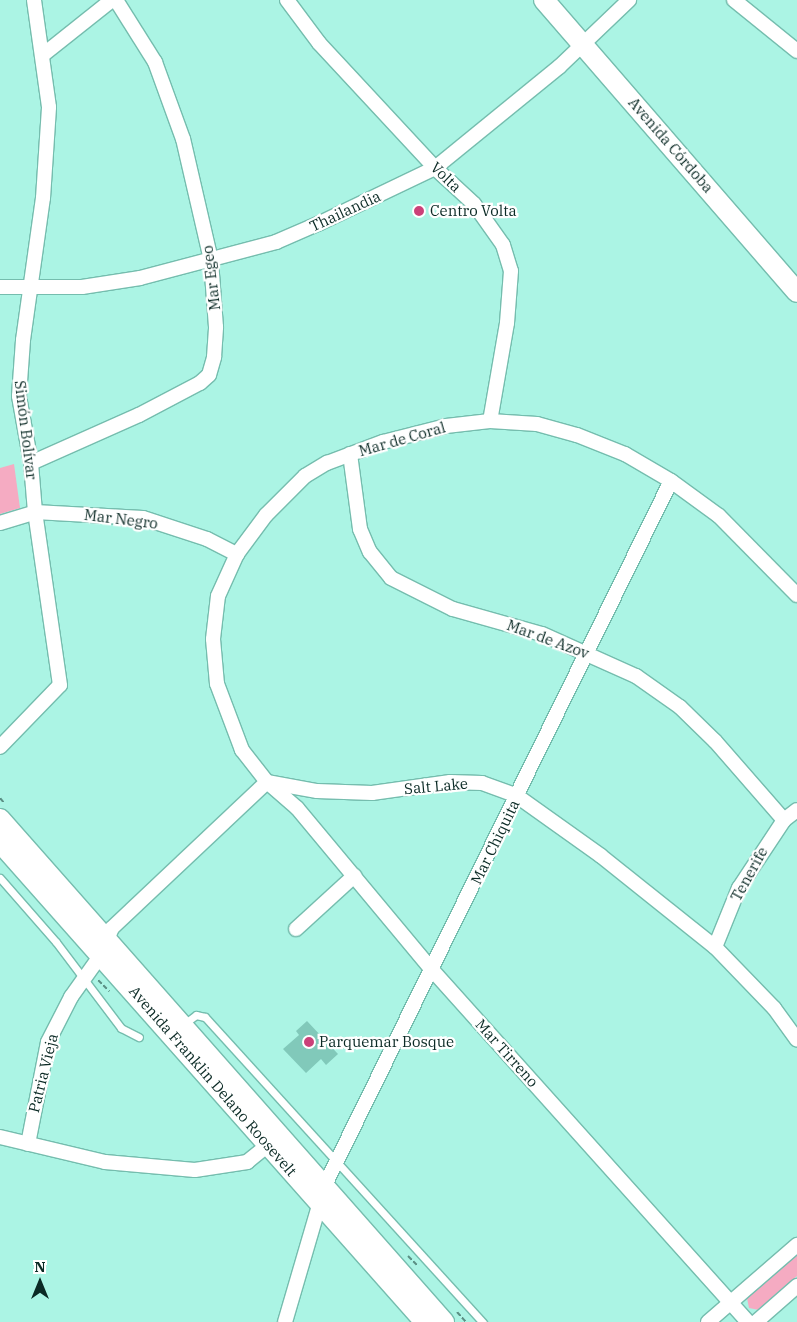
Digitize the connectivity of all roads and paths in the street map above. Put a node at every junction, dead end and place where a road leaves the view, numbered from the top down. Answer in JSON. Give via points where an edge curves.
{"nodes":[{"id":1,"x":34,"y":0,"type":"edge"},
{"id":2,"x":112,"y":0,"type":"edge"},
{"id":3,"x":116,"y":0,"type":"edge"},
{"id":4,"x":287,"y":0,"type":"edge"},
{"id":5,"x":544,"y":0,"type":"edge"},
{"id":6,"x":629,"y":0,"type":"edge"},
{"id":7,"x":734,"y":0,"type":"edge"},
{"id":8,"x":583,"y":42,"type":"junction"},
{"id":9,"x":797,"y":51,"type":"edge"},
{"id":10,"x":44,"y":54,"type":"junction"},
{"id":11,"x":435,"y":168,"type":"junction"},
{"id":12,"x":211,"y":260,"type":"junction"},
{"id":13,"x":0,"y":287,"type":"edge"},
{"id":14,"x":30,"y":288,"type":"junction"},
{"id":15,"x":797,"y":292,"type":"edge"},
{"id":16,"x":490,"y":421,"type":"junction"},
{"id":17,"x":350,"y":454,"type":"junction"},
{"id":18,"x":31,"y":463,"type":"junction"},
{"id":19,"x":671,"y":481,"type":"junction"},
{"id":20,"x":35,"y":512,"type":"junction"},
{"id":21,"x":0,"y":523,"type":"edge"},
{"id":22,"x":237,"y":554,"type":"junction"},
{"id":23,"x":797,"y":595,"type":"edge"},
{"id":24,"x":588,"y":653,"type":"junction"},
{"id":25,"x":0,"y":747,"type":"edge"},
{"id":26,"x":268,"y":782,"type":"junction"},
{"id":27,"x":517,"y":796,"type":"junction"},
{"id":28,"x":797,"y":810,"type":"edge"},
{"id":29,"x":0,"y":819,"type":"edge"},
{"id":30,"x":784,"y":820,"type":"junction"},
{"id":31,"x":0,"y":842,"type":"edge"},
{"id":32,"x":354,"y":876,"type":"junction"},
{"id":33,"x":0,"y":878,"type":"edge"},
{"id":34,"x":296,"y":929,"type":"dead end"},
{"id":35,"x":104,"y":947,"type":"junction"},
{"id":36,"x":715,"y":947,"type":"junction"},
{"id":37,"x":432,"y":970,"type":"junction"},
{"id":38,"x":85,"y":980,"type":"junction"},
{"id":39,"x":183,"y":1025,"type":"junction"},
{"id":40,"x":139,"y":1036,"type":"dead end"},
{"id":41,"x":797,"y":1040,"type":"edge"},
{"id":42,"x":0,"y":1137,"type":"edge"},
{"id":43,"x":274,"y":1140,"type":"junction"},
{"id":44,"x":28,"y":1144,"type":"junction"},
{"id":45,"x":338,"y":1161,"type":"junction"},
{"id":46,"x":323,"y":1194,"type":"junction"},
{"id":47,"x":797,"y":1245,"type":"edge"},
{"id":48,"x":797,"y":1286,"type":"edge"},
{"id":49,"x":732,"y":1302,"type":"junction"},
{"id":50,"x":285,"y":1322,"type":"edge"},
{"id":51,"x":425,"y":1322,"type":"edge"},
{"id":52,"x":444,"y":1322,"type":"edge"},
{"id":53,"x":483,"y":1322,"type":"edge"},
{"id":54,"x":708,"y":1322,"type":"edge"},
{"id":55,"x":748,"y":1322,"type":"edge"},
{"id":56,"x":756,"y":1322,"type":"edge"}],
"edges":[{"from":1,"to":10,"type":"street","name":"Simón Bolívar"},
{"from":2,"to":10,"type":"street"},
{"from":3,"to":12,"type":"street","name":"Mar Egeo","via":[[155,62],[167,93],[183,140]]},
{"from":4,"to":11,"type":"street","name":"Volta","via":[[319,43]]},
{"from":5,"to":8,"type":"main road","name":"Avenida Córdoba"},
{"from":6,"to":8,"type":"street","name":"Thailandia"},
{"from":7,"to":9,"type":"street"},
{"from":8,"to":11,"type":"street","name":"Thailandia","via":[[559,67]]},
{"from":8,"to":15,"type":"main road","name":"Avenida Córdoba"},
{"from":10,"to":14,"type":"street","name":"Simón Bolívar","via":[[47,151],[44,198]]},
{"from":11,"to":12,"type":"street","name":"Thailandia","via":[[276,242]]},
{"from":11,"to":16,"type":"street","name":"Volta","via":[[474,204],[503,245],[511,271],[507,323]]},
{"from":12,"to":14,"type":"street","name":"Thailandia","via":[[140,278],[92,285]]},
{"from":12,"to":18,"type":"street","name":"Mar Egeo","via":[[216,327],[209,375],[200,384],[139,415]]},
{"from":13,"to":14,"type":"street","name":"Thailandia"},
{"from":14,"to":18,"type":"street","name":"Simón Bolívar","via":[[19,375],[22,420]]},
{"from":16,"to":17,"type":"street","name":"Mar de Coral","via":[[446,426]]},
{"from":16,"to":19,"type":"street","name":"Mar de Coral","via":[[537,424],[577,434],[624,454]]},
{"from":17,"to":22,"type":"street","name":"Mar de Coral","via":[[305,476],[286,492]]},
{"from":17,"to":24,"type":"street","name":"Mar de Azov","via":[[360,529],[370,552],[391,578],[453,609],[542,634]]},
{"from":18,"to":20,"type":"street","name":"Simón Bolívar"},
{"from":19,"to":23,"type":"street","name":"Mar de Coral","via":[[719,516]]},
{"from":19,"to":24,"type":"street","name":"Mar Chiquita"},
{"from":20,"to":21,"type":"street","name":"Mar Negro"},
{"from":20,"to":22,"type":"street","name":"Mar Negro","via":[[143,518],[207,539]]},
{"from":20,"to":25,"type":"street","name":"Simón Bolívar","via":[[60,686]]},
{"from":22,"to":26,"type":"street","name":"Mar de Coral","via":[[218,596],[213,638],[217,684],[242,750]]},
{"from":24,"to":27,"type":"street","name":"Mar Chiquita"},
{"from":24,"to":30,"type":"street","name":"Mar de Azov","via":[[636,676],[680,707],[715,741]]},
{"from":26,"to":27,"type":"street","name":"Salt Lake","via":[[317,790],[372,793],[450,782],[482,783]]},
{"from":26,"to":32,"type":"street","name":"Mar Tirreno","via":[[297,808]]},
{"from":26,"to":35,"type":"street","via":[[112,928]]},
{"from":27,"to":36,"type":"street","name":"Salt Lake","via":[[601,856]]},
{"from":27,"to":37,"type":"street","name":"Mar Chiquita"},
{"from":28,"to":30,"type":"street","name":"Tenerife"},
{"from":29,"to":35,"type":"main road","name":"Avenida Franklin Delano Roosevelt"},
{"from":30,"to":36,"type":"street","name":"Tenerife","via":[[739,888]]},
{"from":31,"to":35,"type":"main road","name":"Avenida Franklin Delano Roosevelt"},
{"from":32,"to":34,"type":"street"},
{"from":32,"to":37,"type":"street","name":"Mar Tirreno"},
{"from":33,"to":38,"type":"lane"},
{"from":35,"to":38,"type":"street","name":"Patria Vieja"},
{"from":35,"to":39,"type":"main road","name":"Avenida Franklin Delano Roosevelt"},
{"from":35,"to":43,"type":"main road","name":"Avenida Franklin Delano Roosevelt"},
{"from":36,"to":41,"type":"street","name":"Salt Lake","via":[[774,1008]]},
{"from":37,"to":45,"type":"street","name":"Mar Chiquita"},
{"from":37,"to":49,"type":"street","name":"Mar Tirreno"},
{"from":38,"to":40,"type":"lane","via":[[121,1028]]},
{"from":38,"to":44,"type":"street","name":"Patria Vieja","via":[[71,997],[48,1042]]},
{"from":39,"to":43,"type":"main road","name":"Avenida Franklin Delano Roosevelt"},
{"from":39,"to":45,"type":"lane","name":"Avenida Franklin Delano Roosevelt","via":[[196,1015],[205,1017]]},
{"from":42,"to":44,"type":"street"},
{"from":43,"to":44,"type":"street","via":[[247,1162],[195,1170],[105,1162]]},
{"from":43,"to":46,"type":"main road","name":"Avenida Franklin Delano Roosevelt"},
{"from":45,"to":46,"type":"street","name":"Mar Chiquita"},
{"from":45,"to":53,"type":"lane","name":"Avenida Franklin Delano Roosevelt"},
{"from":46,"to":50,"type":"street","name":"Mar Chiquita"},
{"from":46,"to":51,"type":"main road","name":"Avenida Franklin Delano Roosevelt"},
{"from":46,"to":52,"type":"main road","name":"Avenida Franklin Delano Roosevelt"},
{"from":47,"to":49,"type":"street"},
{"from":48,"to":56,"type":"street"},
{"from":49,"to":54,"type":"street"},
{"from":49,"to":55,"type":"street","name":"Mar Tirreno"}]}
